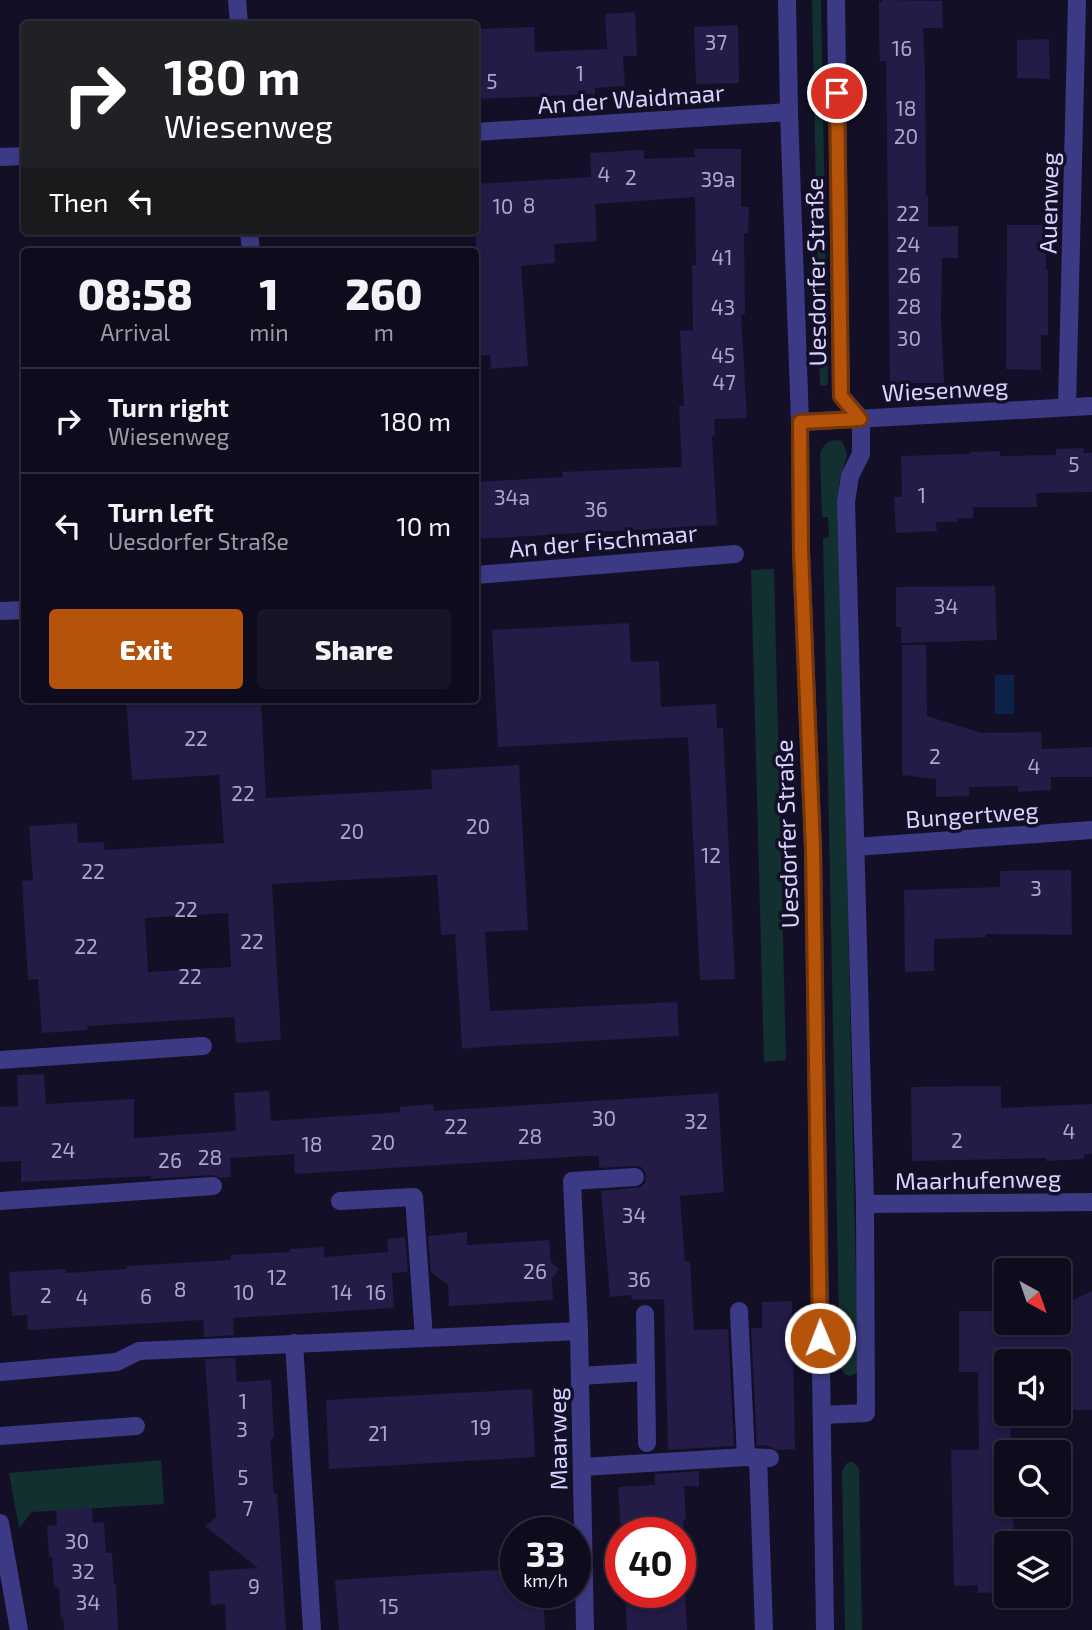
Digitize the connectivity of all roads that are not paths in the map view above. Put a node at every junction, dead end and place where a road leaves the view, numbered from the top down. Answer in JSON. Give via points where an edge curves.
{"nodes":[{"id":1,"x":237,"y":0,"type":"edge"},
{"id":2,"x":788,"y":0,"type":"edge"},
{"id":3,"x":836,"y":0,"type":"edge"},
{"id":4,"x":1077,"y":0,"type":"edge"},
{"id":5,"x":239,"y":21,"type":"edge"},
{"id":6,"x":789,"y":112,"type":"junction"},
{"id":7,"x":479,"y":132,"type":"edge"},
{"id":8,"x":21,"y":156,"type":"edge"},
{"id":9,"x":0,"y":157,"type":"edge"},
{"id":10,"x":1092,"y":406,"type":"edge"},
{"id":11,"x":1067,"y":407,"type":"junction"},
{"id":12,"x":860,"y":419,"type":"junction"},
{"id":13,"x":800,"y":422,"type":"junction"},
{"id":14,"x":734,"y":554,"type":"dead end"},
{"id":15,"x":479,"y":575,"type":"edge"},
{"id":16,"x":21,"y":610,"type":"edge"},
{"id":17,"x":0,"y":611,"type":"edge"},
{"id":18,"x":1092,"y":830,"type":"edge"},
{"id":19,"x":855,"y":847,"type":"junction"},
{"id":20,"x":202,"y":1046,"type":"dead end"},
{"id":21,"x":0,"y":1060,"type":"edge"},
{"id":22,"x":635,"y":1177,"type":"dead end"},
{"id":23,"x":213,"y":1186,"type":"dead end"},
{"id":24,"x":0,"y":1200,"type":"edge"},
{"id":25,"x":340,"y":1201,"type":"dead end"},
{"id":26,"x":1092,"y":1202,"type":"edge"},
{"id":27,"x":865,"y":1204,"type":"junction"},
{"id":28,"x":740,"y":1311,"type":"dead end"},
{"id":29,"x":645,"y":1314,"type":"dead end"},
{"id":30,"x":579,"y":1331,"type":"junction"},
{"id":31,"x":424,"y":1338,"type":"junction"},
{"id":32,"x":294,"y":1343,"type":"junction"},
{"id":33,"x":0,"y":1372,"type":"edge"},
{"id":34,"x":646,"y":1373,"type":"junction"},
{"id":35,"x":580,"y":1376,"type":"junction"},
{"id":36,"x":821,"y":1415,"type":"junction"},
{"id":37,"x":136,"y":1426,"type":"dead end"},
{"id":38,"x":0,"y":1436,"type":"edge"},
{"id":39,"x":647,"y":1443,"type":"dead end"},
{"id":40,"x":758,"y":1458,"type":"junction"},
{"id":41,"x":582,"y":1467,"type":"junction"},
{"id":42,"x":0,"y":1523,"type":"edge"},
{"id":43,"x":19,"y":1630,"type":"edge"},
{"id":44,"x":312,"y":1630,"type":"edge"},
{"id":45,"x":585,"y":1630,"type":"edge"},
{"id":46,"x":764,"y":1630,"type":"edge"},
{"id":47,"x":825,"y":1630,"type":"edge"}],
"edges":[{"from":1,"to":5,"type":"street"},
{"from":2,"to":6,"type":"street","name":"Uesdorfer Straße"},
{"from":3,"to":12,"type":"street","name":"Uesdorfer Straße","via":[[841,396]]},
{"from":4,"to":11,"type":"street","name":"Auenweg"},
{"from":6,"to":7,"type":"street","name":"An der Waidmaar"},
{"from":6,"to":13,"type":"street","name":"Uesdorfer Straße"},
{"from":8,"to":9,"type":"street"},
{"from":10,"to":11,"type":"street","name":"Wiesenweg"},
{"from":11,"to":12,"type":"street","name":"Wiesenweg"},
{"from":12,"to":13,"type":"street","name":"Wiesenweg"},
{"from":12,"to":19,"type":"street","via":[[862,454],[850,476],[846,502]]},
{"from":13,"to":36,"type":"street","name":"Uesdorfer Straße","via":[[813,862]]},
{"from":14,"to":15,"type":"street","name":"An der Fischmaar"},
{"from":16,"to":17,"type":"street"},
{"from":18,"to":19,"type":"street","name":"Bungertweg"},
{"from":19,"to":27,"type":"street"},
{"from":20,"to":21,"type":"street"},
{"from":22,"to":30,"type":"street","name":"Maarweg","via":[[572,1181]]},
{"from":23,"to":24,"type":"street"},
{"from":25,"to":31,"type":"street","via":[[414,1198]]},
{"from":26,"to":27,"type":"street","name":"Maarhufenweg"},
{"from":27,"to":36,"type":"street","via":[[866,1413]]},
{"from":28,"to":40,"type":"street"},
{"from":29,"to":34,"type":"street"},
{"from":30,"to":31,"type":"street"},
{"from":30,"to":35,"type":"street","name":"Maarweg"},
{"from":31,"to":32,"type":"street"},
{"from":32,"to":33,"type":"street","via":[[139,1351],[117,1362]]},
{"from":32,"to":44,"type":"street"},
{"from":34,"to":35,"type":"street"},
{"from":34,"to":39,"type":"street"},
{"from":35,"to":41,"type":"street","name":"Maarweg"},
{"from":36,"to":47,"type":"street","name":"Uesdorfer Straße"},
{"from":37,"to":38,"type":"street"},
{"from":40,"to":41,"type":"street"},
{"from":40,"to":46,"type":"street"},
{"from":41,"to":45,"type":"street","name":"Maarweg"},
{"from":42,"to":43,"type":"street"}]}
